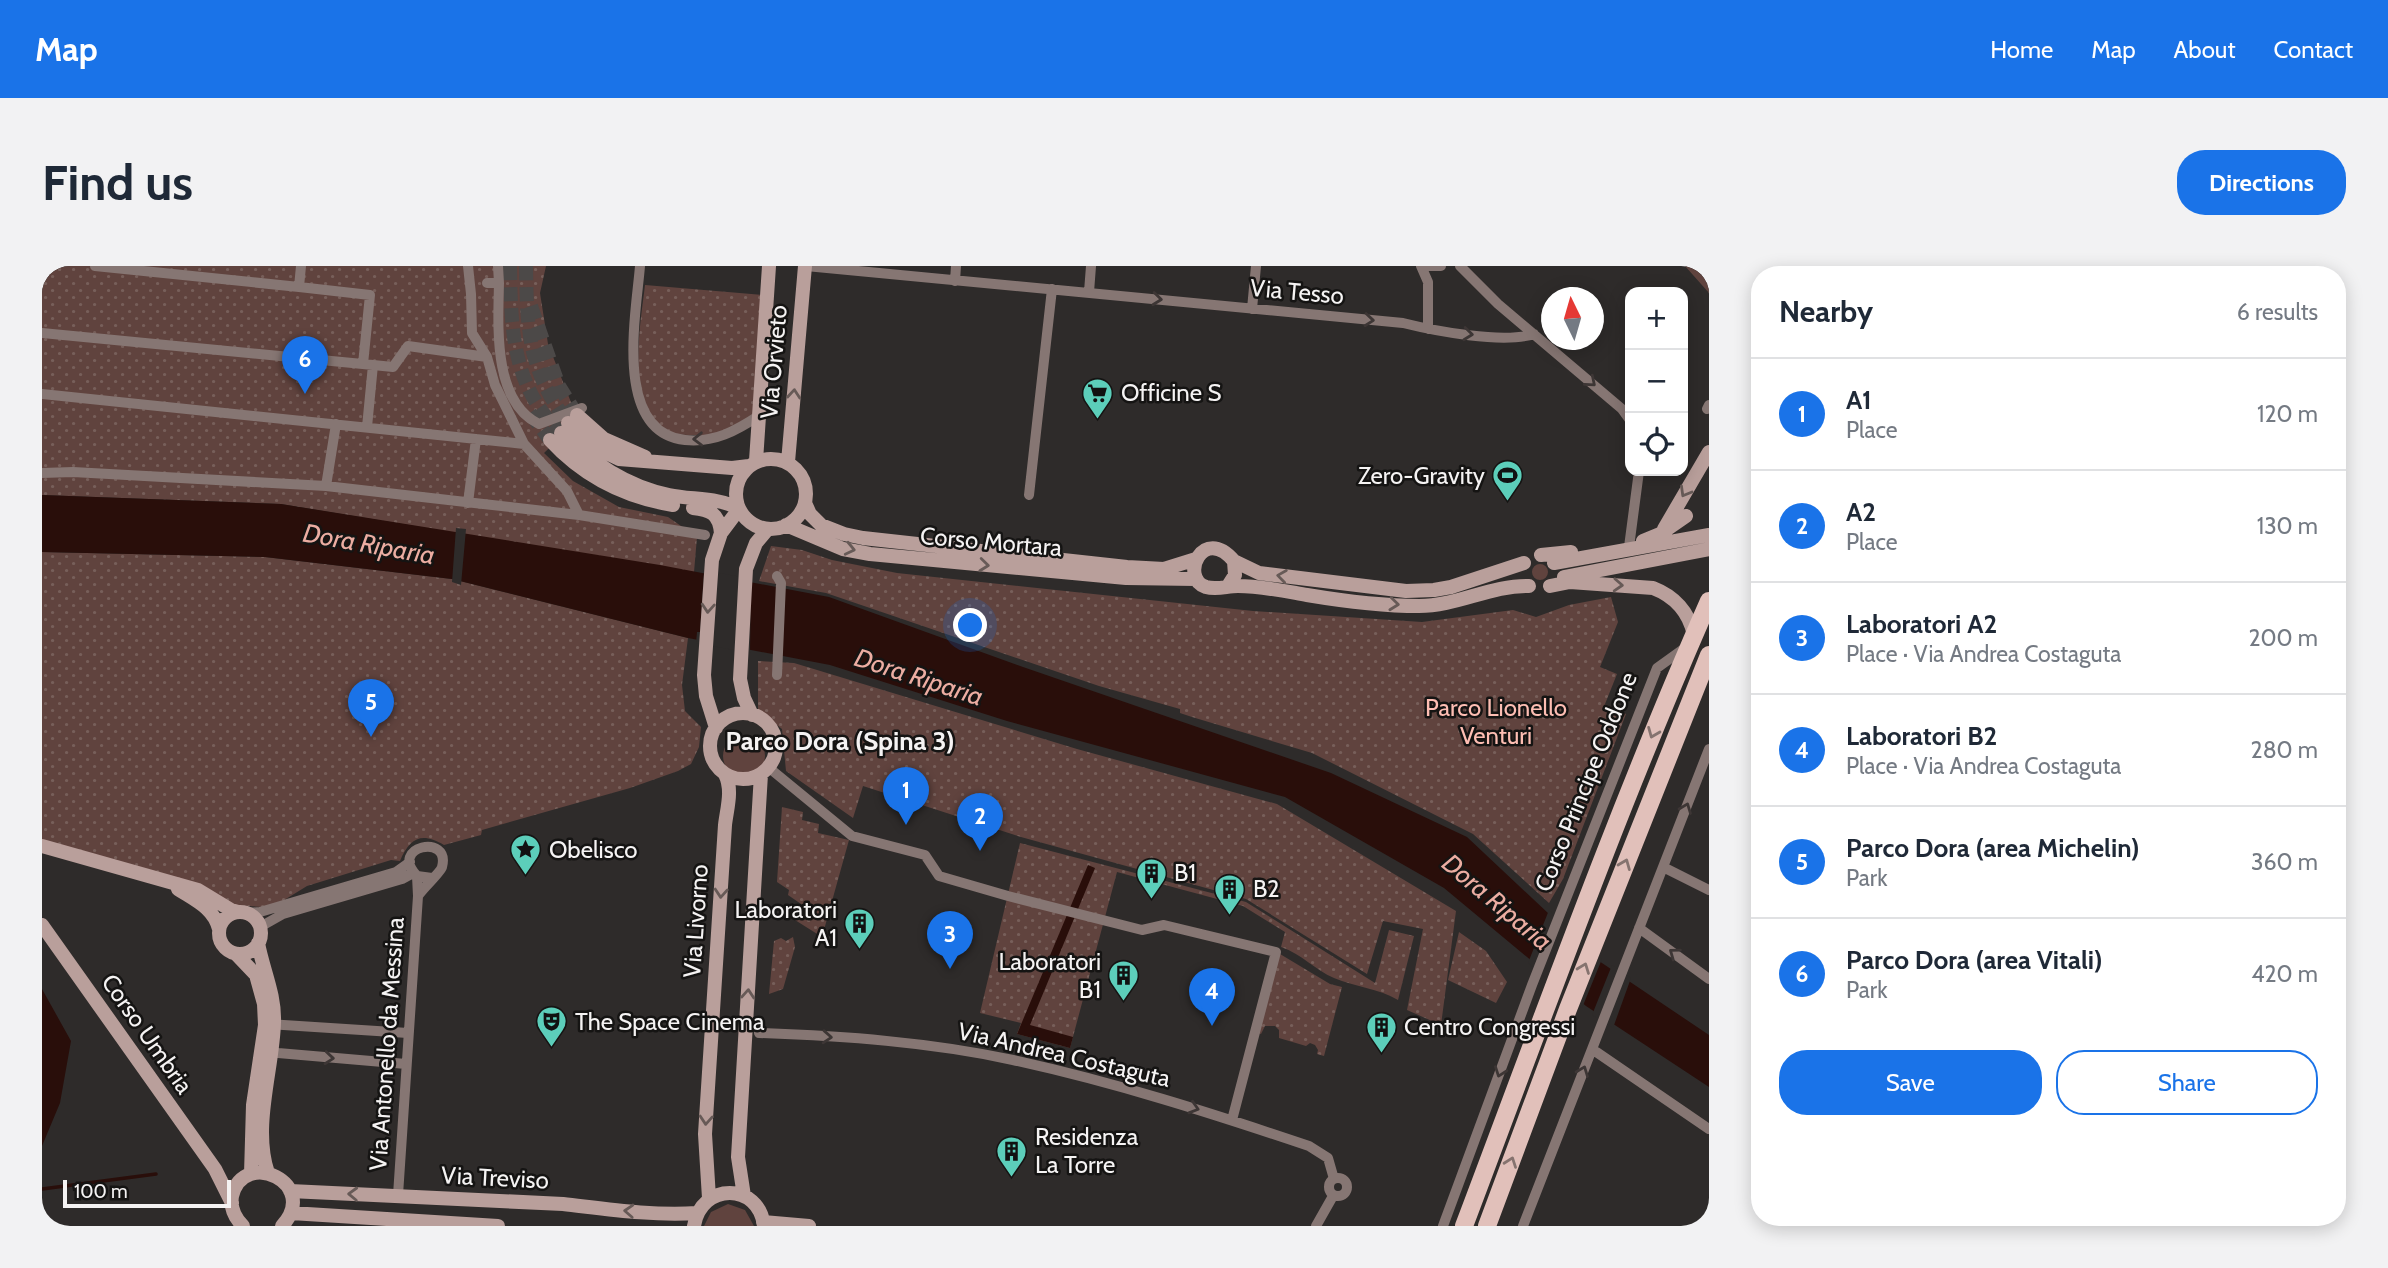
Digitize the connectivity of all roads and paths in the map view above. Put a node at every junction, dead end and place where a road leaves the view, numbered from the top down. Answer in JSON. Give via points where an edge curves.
{"nodes":[{"id":1,"x":95,"y":266,"type":"edge"},
{"id":2,"x":301,"y":266,"type":"edge"},
{"id":3,"x":468,"y":266,"type":"edge"},
{"id":4,"x":498,"y":266,"type":"edge"},
{"id":5,"x":640,"y":266,"type":"edge"},
{"id":6,"x":769,"y":266,"type":"edge"},
{"id":7,"x":805,"y":266,"type":"edge"},
{"id":8,"x":956,"y":266,"type":"edge"},
{"id":9,"x":1091,"y":266,"type":"edge"},
{"id":10,"x":1256,"y":266,"type":"edge"},
{"id":11,"x":1421,"y":266,"type":"edge"},
{"id":12,"x":1427,"y":266,"type":"edge"},
{"id":13,"x":1441,"y":266,"type":"edge"},
{"id":14,"x":1460,"y":266,"type":"edge"},
{"id":15,"x":955,"y":281,"type":"junction"},
{"id":16,"x":299,"y":287,"type":"junction"},
{"id":17,"x":1052,"y":289,"type":"junction"},
{"id":18,"x":1089,"y":292,"type":"junction"},
{"id":19,"x":1252,"y":309,"type":"junction"},
{"id":20,"x":1427,"y":329,"type":"junction"},
{"id":21,"x":42,"y":332,"type":"edge"},
{"id":22,"x":1534,"y":334,"type":"junction"},
{"id":23,"x":487,"y":357,"type":"junction"},
{"id":24,"x":368,"y":365,"type":"junction"},
{"id":25,"x":42,"y":394,"type":"edge"},
{"id":26,"x":1625,"y":413,"type":"edge"},
{"id":27,"x":760,"y":415,"type":"junction"},
{"id":28,"x":336,"y":424,"type":"junction"},
{"id":29,"x":567,"y":424,"type":"junction"},
{"id":30,"x":367,"y":427,"type":"junction"},
{"id":31,"x":476,"y":439,"type":"junction"},
{"id":32,"x":524,"y":444,"type":"junction"},
{"id":33,"x":1709,"y":452,"type":"edge"},
{"id":34,"x":788,"y":462,"type":"junction"},
{"id":35,"x":752,"y":464,"type":"junction"},
{"id":36,"x":42,"y":473,"type":"edge"},
{"id":37,"x":1638,"y":476,"type":"edge"},
{"id":38,"x":326,"y":486,"type":"junction"},
{"id":39,"x":1029,"y":495,"type":"dead end"},
{"id":40,"x":468,"y":503,"type":"junction"},
{"id":41,"x":806,"y":505,"type":"junction"},
{"id":42,"x":739,"y":509,"type":"junction"},
{"id":43,"x":579,"y":515,"type":"junction"},
{"id":44,"x":1686,"y":516,"type":"dead end"},
{"id":45,"x":786,"y":525,"type":"junction"},
{"id":46,"x":767,"y":530,"type":"junction"},
{"id":47,"x":1662,"y":532,"type":"junction"},
{"id":48,"x":721,"y":533,"type":"junction"},
{"id":49,"x":1709,"y":535,"type":"edge"},
{"id":50,"x":705,"y":536,"type":"dead end"},
{"id":51,"x":1629,"y":547,"type":"junction"},
{"id":52,"x":1709,"y":549,"type":"edge"},
{"id":53,"x":1541,"y":555,"type":"junction"},
{"id":54,"x":1196,"y":559,"type":"junction"},
{"id":55,"x":1234,"y":561,"type":"junction"},
{"id":56,"x":1555,"y":563,"type":"junction"},
{"id":57,"x":1524,"y":564,"type":"junction"},
{"id":58,"x":777,"y":576,"type":"dead end"},
{"id":59,"x":1196,"y":579,"type":"junction"},
{"id":60,"x":1553,"y":582,"type":"junction"},
{"id":61,"x":1228,"y":586,"type":"junction"},
{"id":62,"x":1528,"y":586,"type":"junction"},
{"id":63,"x":1709,"y":601,"type":"edge"},
{"id":64,"x":1692,"y":640,"type":"junction"},
{"id":65,"x":1709,"y":655,"type":"edge"},
{"id":66,"x":777,"y":675,"type":"dead end"},
{"id":67,"x":752,"y":715,"type":"junction"},
{"id":68,"x":716,"y":728,"type":"junction"},
{"id":69,"x":1709,"y":749,"type":"edge"},
{"id":70,"x":765,"y":771,"type":"junction"},
{"id":71,"x":725,"y":774,"type":"junction"},
{"id":72,"x":42,"y":846,"type":"edge"},
{"id":73,"x":1663,"y":867,"type":"junction"},
{"id":74,"x":413,"y":870,"type":"junction"},
{"id":75,"x":432,"y":878,"type":"junction"},
{"id":76,"x":167,"y":883,"type":"junction"},
{"id":77,"x":1709,"y":890,"type":"edge"},
{"id":78,"x":418,"y":896,"type":"junction"},
{"id":79,"x":243,"y":912,"type":"junction"},
{"id":80,"x":42,"y":925,"type":"edge"},
{"id":81,"x":1639,"y":928,"type":"junction"},
{"id":82,"x":219,"y":929,"type":"junction"},
{"id":83,"x":259,"y":935,"type":"junction"},
{"id":84,"x":236,"y":954,"type":"junction"},
{"id":85,"x":1709,"y":979,"type":"edge"},
{"id":86,"x":270,"y":1024,"type":"junction"},
{"id":87,"x":408,"y":1033,"type":"junction"},
{"id":88,"x":759,"y":1033,"type":"dead end"},
{"id":89,"x":1592,"y":1049,"type":"junction"},
{"id":90,"x":267,"y":1050,"type":"junction"},
{"id":91,"x":406,"y":1064,"type":"junction"},
{"id":92,"x":1232,"y":1120,"type":"junction"},
{"id":93,"x":1709,"y":1129,"type":"edge"},
{"id":94,"x":215,"y":1169,"type":"junction"},
{"id":95,"x":268,"y":1173,"type":"junction"},
{"id":96,"x":248,"y":1176,"type":"junction"},
{"id":97,"x":290,"y":1191,"type":"junction"},
{"id":98,"x":398,"y":1195,"type":"junction"},
{"id":99,"x":744,"y":1196,"type":"junction"},
{"id":100,"x":709,"y":1198,"type":"junction"},
{"id":101,"x":291,"y":1213,"type":"junction"},
{"id":102,"x":235,"y":1218,"type":"edge"},
{"id":103,"x":695,"y":1220,"type":"edge"},
{"id":104,"x":426,"y":1223,"type":"edge"},
{"id":105,"x":764,"y":1224,"type":"edge"},
{"id":106,"x":282,"y":1226,"type":"edge"},
{"id":107,"x":498,"y":1226,"type":"edge"},
{"id":108,"x":809,"y":1226,"type":"edge"},
{"id":109,"x":1316,"y":1226,"type":"edge"},
{"id":110,"x":1443,"y":1226,"type":"edge"},
{"id":111,"x":1464,"y":1226,"type":"edge"},
{"id":112,"x":1487,"y":1226,"type":"edge"},
{"id":113,"x":1523,"y":1226,"type":"edge"}],
"edges":[{"from":1,"to":16,"type":"street"},
{"from":2,"to":16,"type":"street"},
{"from":3,"to":23,"type":"street","via":[[472,333]]},
{"from":4,"to":29,"type":"street","via":[[493,283],[500,359],[509,388],[525,418],[539,424]]},
{"from":27,"to":5,"type":"street","name":"Via Orvieto","one_way":true,"via":[[724,435],[694,441],[665,434],[649,419],[637,397],[633,360]]},
{"from":6,"to":27,"type":"main road","name":"Via Orvieto"},
{"from":7,"to":15,"type":"street","name":"Via Tesso"},
{"from":34,"to":7,"type":"main road","name":"Via Orvieto","one_way":true},
{"from":8,"to":15,"type":"street"},
{"from":9,"to":18,"type":"street"},
{"from":10,"to":19,"type":"street"},
{"from":11,"to":20,"type":"street","via":[[1428,282]]},
{"from":12,"to":13,"type":"street"},
{"from":14,"to":22,"type":"street"},
{"from":15,"to":17,"type":"street","name":"Via Tesso"},
{"from":16,"to":24,"type":"street","via":[[370,295]]},
{"from":17,"to":18,"type":"street","name":"Via Tesso"},
{"from":17,"to":39,"type":"street","name":"Corso Mortara"},
{"from":18,"to":19,"type":"street","name":"Via Tesso","one_way":true},
{"from":19,"to":20,"type":"street","name":"Via Tesso","one_way":true},
{"from":20,"to":22,"type":"street","name":"Via Tesso","one_way":true,"via":[[1516,337]]},
{"from":21,"to":24,"type":"street"},
{"from":22,"to":26,"type":"street","one_way":true},
{"from":23,"to":24,"type":"street","via":[[408,346],[393,367]]},
{"from":23,"to":32,"type":"street","via":[[495,385]]},
{"from":24,"to":30,"type":"street"},
{"from":25,"to":28,"type":"street"},
{"from":27,"to":35,"type":"main road","name":"Via Orvieto"},
{"from":28,"to":30,"type":"street"},
{"from":28,"to":38,"type":"street"},
{"from":29,"to":35,"type":"main road","via":[[598,449],[620,459],[732,468]]},
{"from":29,"to":42,"type":"main road","via":[[595,463],[617,478],[641,488]]},
{"from":29,"to":48,"type":"main road","via":[[584,471],[642,499],[711,511]]},
{"from":30,"to":31,"type":"street"},
{"from":31,"to":32,"type":"street"},
{"from":31,"to":40,"type":"street"},
{"from":32,"to":43,"type":"street","via":[[567,491]]},
{"from":33,"to":47,"type":"main road","one_way":true},
{"from":34,"to":35,"type":"main road","via":[[774,457]]},
{"from":34,"to":41,"type":"main road","via":[[802,478]]},
{"from":35,"to":42,"type":"main road","via":[[736,489]]},
{"from":36,"to":38,"type":"street"},
{"from":37,"to":51,"type":"street"},
{"from":38,"to":40,"type":"street"},
{"from":40,"to":43,"type":"street"},
{"from":41,"to":45,"type":"main road"},
{"from":41,"to":54,"type":"main road","name":"Corso Mortara","via":[[821,524],[886,542],[1127,568],[1164,569]]},
{"from":42,"to":46,"type":"main road"},
{"from":42,"to":48,"type":"main road"},
{"from":43,"to":50,"type":"street"},
{"from":44,"to":47,"type":"main road"},
{"from":45,"to":46,"type":"main road"},
{"from":45,"to":59,"type":"main road","name":"Corso Mortara","one_way":true,"via":[[843,549],[870,554],[1126,578]]},
{"from":46,"to":67,"type":"main road","via":[[756,542],[746,569],[741,689]]},
{"from":47,"to":51,"type":"main road"},
{"from":48,"to":68,"type":"main road","one_way":true,"via":[[712,560],[705,656],[706,696]]},
{"from":49,"to":56,"type":"main road"},
{"from":51,"to":53,"type":"main road"},
{"from":52,"to":60,"type":"main road"},
{"from":53,"to":56,"type":"main road"},
{"from":53,"to":57,"type":"main road"},
{"from":54,"to":55,"type":"main road","via":[[1216,548]]},
{"from":54,"to":59,"type":"main road"},
{"from":57,"to":55,"type":"main road","one_way":true,"via":[[1451,587],[1406,591],[1259,573]]},
{"from":55,"to":61,"type":"main road","via":[[1235,575]]},
{"from":56,"to":60,"type":"main road"},
{"from":57,"to":62,"type":"main road","via":[[1522,576]]},
{"from":58,"to":66,"type":"street","via":[[781,583]]},
{"from":59,"to":61,"type":"main road","via":[[1208,588]]},
{"from":60,"to":62,"type":"main road","via":[[1542,590]]},
{"from":60,"to":64,"type":"main road","one_way":true,"via":[[1653,588],[1665,593],[1689,619]]},
{"from":61,"to":62,"type":"main road","one_way":true,"via":[[1422,606]]},
{"from":63,"to":64,"type":"main road","name":"Corso Principe Oddone"},
{"from":64,"to":110,"type":"street","name":"Corso Principe Oddone","one_way":true,"via":[[1657,668]]},
{"from":64,"to":111,"type":"main road","name":"Corso Principe Oddone","one_way":true,"via":[[1549,996]]},
{"from":112,"to":65,"type":"main road","one_way":true},
{"from":67,"to":68,"type":"main road","via":[[731,716]]},
{"from":67,"to":70,"type":"main road","via":[[763,720],[773,734],[775,751]]},
{"from":68,"to":71,"type":"main road","via":[[711,753],[716,767]]},
{"from":73,"to":69,"type":"street","one_way":true},
{"from":70,"to":71,"type":"main road","via":[[744,779]]},
{"from":70,"to":92,"type":"street","via":[[852,836],[925,855],[939,876],[1104,922],[1142,930],[1164,925],[1276,952]]},
{"from":99,"to":70,"type":"main road","one_way":true,"via":[[738,1150]]},
{"from":71,"to":100,"type":"main road","name":"Via Livorno","one_way":true,"via":[[729,794],[705,1134]]},
{"from":72,"to":76,"type":"main road"},
{"from":73,"to":77,"type":"street"},
{"from":73,"to":81,"type":"street"},
{"from":74,"to":75,"type":"street"},
{"from":74,"to":75,"type":"street","via":[[411,857],[417,848],[433,847],[443,866]]},
{"from":74,"to":78,"type":"street","name":"Via Antonello da Messina"},
{"from":74,"to":79,"type":"street","via":[[260,912]]},
{"from":74,"to":83,"type":"street","via":[[402,880],[283,914]]},
{"from":75,"to":78,"type":"street","name":"Via Antonello da Messina"},
{"from":76,"to":79,"type":"main road","via":[[198,890],[230,910]]},
{"from":76,"to":82,"type":"main road","via":[[205,907]]},
{"from":78,"to":87,"type":"street","name":"Via Antonello da Messina"},
{"from":79,"to":82,"type":"main road","via":[[229,914]]},
{"from":79,"to":83,"type":"main road","via":[[253,916]]},
{"from":80,"to":94,"type":"main road","name":"Corso Umbria"},
{"from":85,"to":81,"type":"street","one_way":true},
{"from":81,"to":89,"type":"street"},
{"from":82,"to":84,"type":"main road","via":[[221,943]]},
{"from":83,"to":84,"type":"main road","via":[[252,950]]},
{"from":83,"to":86,"type":"main road","name":"Corso Umbria","via":[[272,992]]},
{"from":84,"to":86,"type":"main road","name":"Corso Umbria","via":[[256,975]]},
{"from":86,"to":87,"type":"street"},
{"from":86,"to":90,"type":"main road","name":"Corso Umbria"},
{"from":87,"to":91,"type":"street","name":"Via Antonello da Messina"},
{"from":88,"to":92,"type":"street","name":"Via Andrea Costaguta","one_way":true,"via":[[886,1042],[1011,1060]]},
{"from":89,"to":93,"type":"street"},
{"from":113,"to":89,"type":"street","one_way":true},
{"from":90,"to":91,"type":"street","one_way":true},
{"from":90,"to":95,"type":"main road","name":"Corso Umbria","via":[[263,1153]]},
{"from":90,"to":96,"type":"main road","name":"Corso Umbria","via":[[253,1105]]},
{"from":91,"to":98,"type":"street","name":"Via Antonello da Messina"},
{"from":92,"to":109,"type":"street","name":"Via Andrea Costaguta","via":[[1317,1149],[1328,1158],[1333,1196]]},
{"from":94,"to":96,"type":"main road"},
{"from":94,"to":102,"type":"main road","name":"Corso Umbria"},
{"from":95,"to":96,"type":"main road"},
{"from":95,"to":97,"type":"main road","via":[[285,1182]]},
{"from":96,"to":102,"type":"main road","name":"Corso Umbria","via":[[237,1186]]},
{"from":98,"to":97,"type":"main road","name":"Via Treviso","one_way":true},
{"from":97,"to":101,"type":"main road"},
{"from":103,"to":98,"type":"main road","name":"Via Treviso","one_way":true,"via":[[563,1204]]},
{"from":99,"to":100,"type":"main road","via":[[725,1193]]},
{"from":99,"to":105,"type":"main road","via":[[757,1206]]},
{"from":100,"to":103,"type":"main road"},
{"from":101,"to":104,"type":"main road","name":"Via Treviso"},
{"from":101,"to":106,"type":"main road"},
{"from":104,"to":107,"type":"main road","name":"Via Treviso"},
{"from":105,"to":108,"type":"main road"}]}
